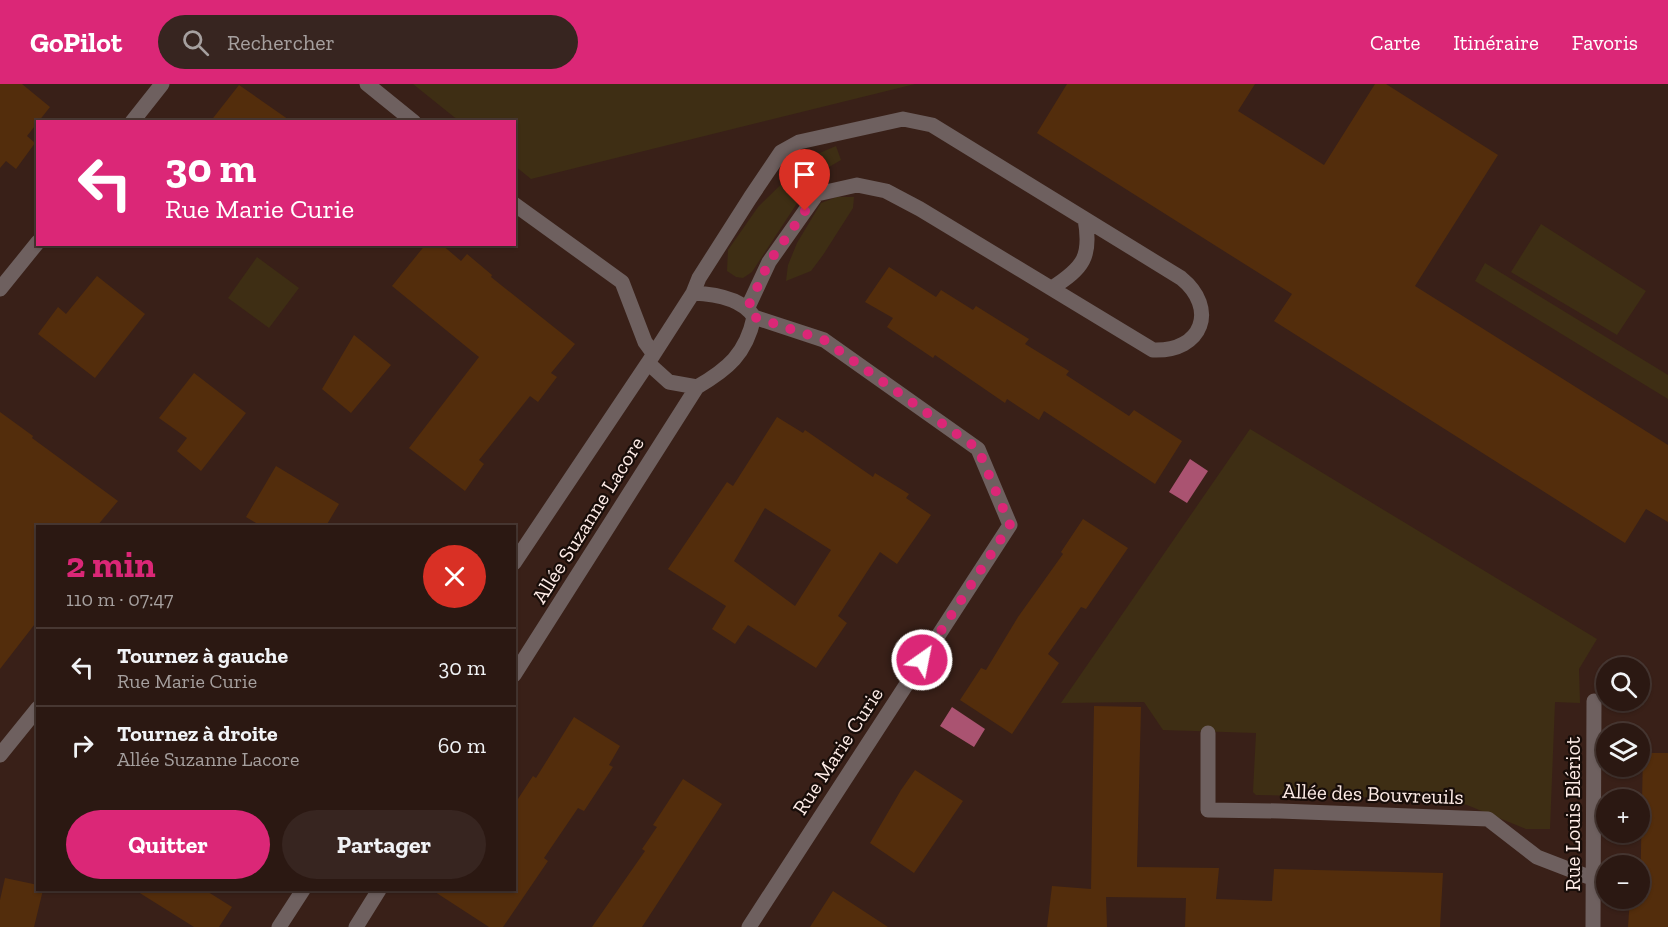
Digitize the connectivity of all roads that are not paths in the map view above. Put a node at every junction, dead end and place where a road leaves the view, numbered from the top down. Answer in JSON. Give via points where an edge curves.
{"nodes":[{"id":1,"x":162,"y":84,"type":"edge"},
{"id":2,"x":367,"y":84,"type":"edge"},
{"id":3,"x":134,"y":120,"type":"edge"},
{"id":4,"x":412,"y":120,"type":"edge"},
{"id":5,"x":516,"y":205,"type":"edge"},
{"id":6,"x":1085,"y":219,"type":"junction"},
{"id":7,"x":36,"y":244,"type":"edge"},
{"id":8,"x":1052,"y":288,"type":"junction"},
{"id":9,"x":0,"y":289,"type":"edge"},
{"id":10,"x":693,"y":292,"type":"junction"},
{"id":11,"x":751,"y":312,"type":"junction"},
{"id":12,"x":650,"y":358,"type":"junction"},
{"id":13,"x":697,"y":387,"type":"junction"},
{"id":14,"x":516,"y":561,"type":"edge"},
{"id":15,"x":516,"y":672,"type":"edge"},
{"id":16,"x":1594,"y":701,"type":"dead end"},
{"id":17,"x":36,"y":710,"type":"edge"},
{"id":18,"x":1208,"y":734,"type":"dead end"},
{"id":19,"x":0,"y":755,"type":"edge"},
{"id":20,"x":1594,"y":879,"type":"junction"},
{"id":21,"x":302,"y":891,"type":"edge"},
{"id":22,"x":378,"y":891,"type":"edge"},
{"id":23,"x":279,"y":927,"type":"edge"},
{"id":24,"x":356,"y":927,"type":"edge"},
{"id":25,"x":749,"y":927,"type":"edge"},
{"id":26,"x":1593,"y":927,"type":"edge"}],
"edges":[{"from":1,"to":3,"type":"street"},
{"from":2,"to":4,"type":"street"},
{"from":5,"to":12,"type":"street","via":[[622,282]]},
{"from":6,"to":8,"type":"street","via":[[1089,239],[1084,259],[1072,276]]},
{"from":6,"to":8,"type":"street","via":[[1193,288],[1200,300],[1198,331],[1179,348],[1153,350]]},
{"from":6,"to":10,"type":"street","via":[[932,125],[903,119],[799,142],[782,152]]},
{"from":7,"to":9,"type":"street"},
{"from":8,"to":11,"type":"street","via":[[886,191],[857,185],[817,194],[769,262]]},
{"from":10,"to":11,"type":"street","via":[[723,297]]},
{"from":10,"to":12,"type":"street"},
{"from":11,"to":13,"type":"street","via":[[750,337],[735,359]]},
{"from":11,"to":25,"type":"street","name":"Rue Marie Curie","via":[[824,340],[978,449],[1010,525]]},
{"from":12,"to":13,"type":"street","via":[[669,382]]},
{"from":12,"to":14,"type":"street","name":"Allée Suzanne Lacore"},
{"from":13,"to":15,"type":"street","name":"Allée Suzanne Lacore"},
{"from":16,"to":20,"type":"street","name":"Rue Louis Blériot"},
{"from":17,"to":19,"type":"street"},
{"from":18,"to":20,"type":"street","name":"Allée des Bouvreuils","via":[[1208,810],[1488,819],[1537,857]]},
{"from":20,"to":26,"type":"street","name":"Rue Louis Blériot"},
{"from":21,"to":23,"type":"street"},
{"from":22,"to":24,"type":"street"}]}
